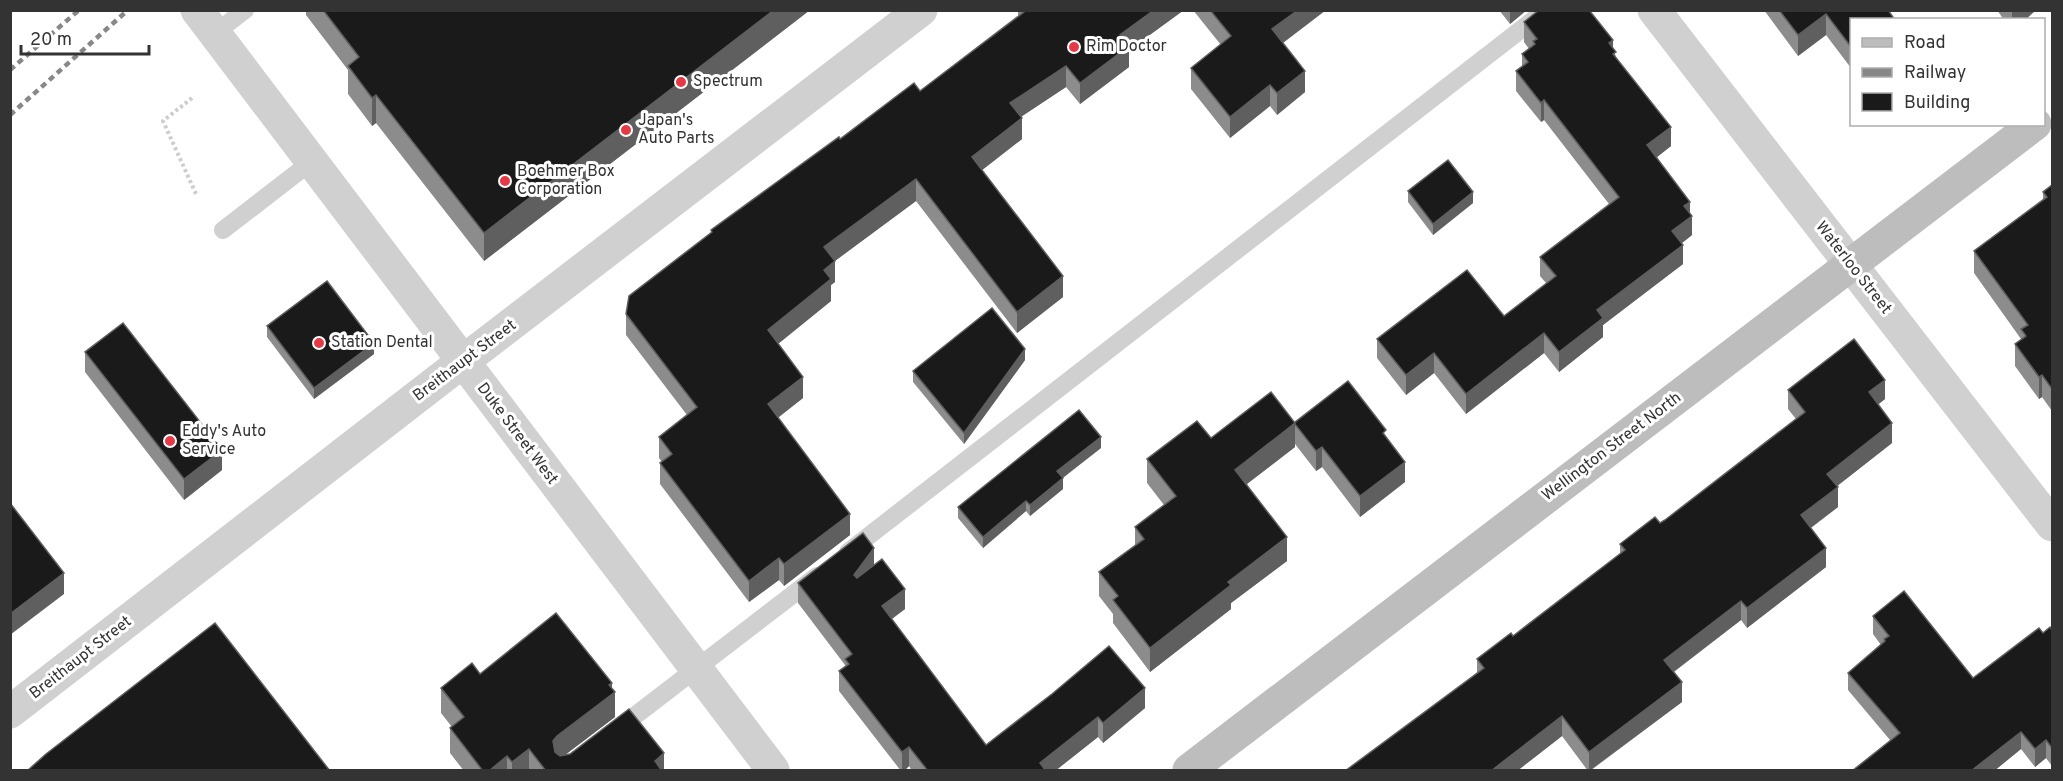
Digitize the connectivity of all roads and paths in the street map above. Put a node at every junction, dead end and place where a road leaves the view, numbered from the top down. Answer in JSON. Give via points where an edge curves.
{"nodes":[{"id":1,"x":245,"y":10,"type":"edge"},
{"id":2,"x":921,"y":10,"type":"edge"},
{"id":3,"x":1546,"y":10,"type":"edge"},
{"id":4,"x":1654,"y":10,"type":"edge"},
{"id":5,"x":206,"y":22,"type":"edge"},
{"id":6,"x":192,"y":98,"type":"dead end"},
{"id":7,"x":2032,"y":126,"type":"edge"},
{"id":8,"x":311,"y":162,"type":"junction"},
{"id":9,"x":196,"y":194,"type":"dead end"},
{"id":10,"x":223,"y":230,"type":"dead end"},
{"id":11,"x":1850,"y":264,"type":"junction"},
{"id":12,"x":462,"y":362,"type":"junction"},
{"id":13,"x":2050,"y":517,"type":"edge"},
{"id":14,"x":696,"y":670,"type":"junction"},
{"id":15,"x":10,"y":712,"type":"edge"},
{"id":16,"x":600,"y":743,"type":"edge"},
{"id":17,"x":773,"y":771,"type":"edge"},
{"id":18,"x":1189,"y":771,"type":"edge"}],
"edges":[{"from":1,"to":5,"type":"lane"},
{"from":2,"to":12,"type":"street","name":"Breithaupt Street"},
{"from":3,"to":14,"type":"lane"},
{"from":4,"to":11,"type":"street","name":"Waterloo Street"},
{"from":5,"to":8,"type":"street","name":"Duke Street West"},
{"from":6,"to":9,"type":"path","via":[[163,121]]},
{"from":7,"to":11,"type":"street","name":"Wellington Street North"},
{"from":8,"to":10,"type":"lane"},
{"from":8,"to":12,"type":"street","name":"Duke Street West"},
{"from":11,"to":13,"type":"street","name":"Waterloo Street"},
{"from":11,"to":18,"type":"street","name":"Wellington Street North"},
{"from":12,"to":14,"type":"street","name":"Duke Street West"},
{"from":12,"to":15,"type":"street","name":"Breithaupt Street"},
{"from":14,"to":16,"type":"lane"},
{"from":14,"to":17,"type":"street","name":"Duke Street West"}]}
